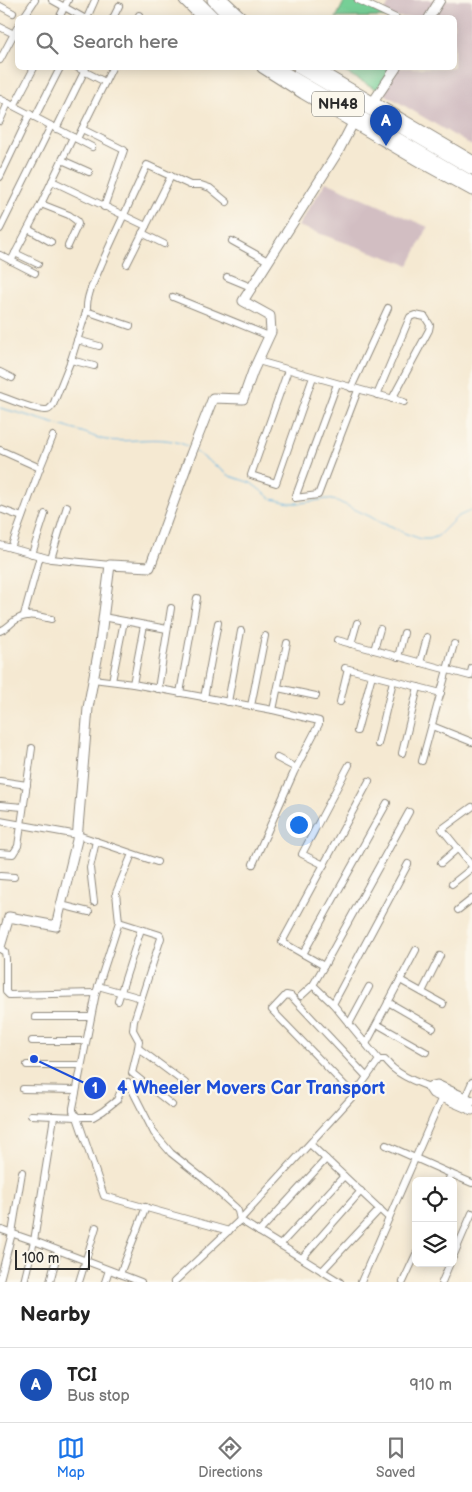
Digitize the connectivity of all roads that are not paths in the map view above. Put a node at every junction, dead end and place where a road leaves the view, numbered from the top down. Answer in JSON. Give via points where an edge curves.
{"nodes":[{"id":1,"x":35,"y":0,"type":"edge"},
{"id":2,"x":52,"y":0,"type":"edge"},
{"id":3,"x":68,"y":0,"type":"edge"},
{"id":4,"x":95,"y":0,"type":"edge"},
{"id":5,"x":184,"y":0,"type":"edge"},
{"id":6,"x":196,"y":0,"type":"edge"},
{"id":7,"x":358,"y":0,"type":"edge"},
{"id":8,"x":440,"y":0,"type":"edge"},
{"id":9,"x":0,"y":6,"type":"edge"},
{"id":10,"x":119,"y":6,"type":"dead end"},
{"id":11,"x":64,"y":7,"type":"junction"},
{"id":12,"x":214,"y":10,"type":"edge"},
{"id":13,"x":13,"y":13,"type":"dead end"},
{"id":14,"x":25,"y":15,"type":"edge"},
{"id":15,"x":60,"y":15,"type":"edge"},
{"id":16,"x":79,"y":15,"type":"edge"},
{"id":17,"x":87,"y":15,"type":"edge"},
{"id":18,"x":114,"y":15,"type":"edge"},
{"id":19,"x":232,"y":15,"type":"edge"},
{"id":20,"x":390,"y":15,"type":"edge"},
{"id":21,"x":431,"y":15,"type":"edge"},
{"id":22,"x":0,"y":27,"type":"edge"},
{"id":23,"x":15,"y":34,"type":"edge"},
{"id":24,"x":0,"y":60,"type":"edge"},
{"id":25,"x":33,"y":70,"type":"edge"},
{"id":26,"x":59,"y":70,"type":"edge"},
{"id":27,"x":82,"y":70,"type":"edge"},
{"id":28,"x":85,"y":70,"type":"edge"},
{"id":29,"x":111,"y":70,"type":"edge"},
{"id":30,"x":265,"y":70,"type":"edge"},
{"id":31,"x":280,"y":70,"type":"edge"},
{"id":32,"x":302,"y":70,"type":"edge"},
{"id":33,"x":319,"y":70,"type":"edge"},
{"id":34,"x":395,"y":70,"type":"edge"},
{"id":35,"x":105,"y":82,"type":"junction"},
{"id":36,"x":0,"y":99,"type":"edge"},
{"id":37,"x":373,"y":102,"type":"junction"},
{"id":38,"x":11,"y":105,"type":"junction"},
{"id":39,"x":33,"y":115,"type":"junction"},
{"id":40,"x":0,"y":121,"type":"edge"},
{"id":41,"x":353,"y":123,"type":"junction"},
{"id":42,"x":54,"y":127,"type":"junction"},
{"id":43,"x":82,"y":129,"type":"junction"},
{"id":44,"x":75,"y":138,"type":"junction"},
{"id":45,"x":92,"y":147,"type":"dead end"},
{"id":46,"x":62,"y":160,"type":"junction"},
{"id":47,"x":472,"y":160,"type":"edge"},
{"id":48,"x":472,"y":168,"type":"edge"},
{"id":49,"x":89,"y":172,"type":"dead end"},
{"id":50,"x":171,"y":176,"type":"junction"},
{"id":51,"x":0,"y":177,"type":"edge"},
{"id":52,"x":52,"y":181,"type":"junction"},
{"id":53,"x":472,"y":182,"type":"edge"},
{"id":54,"x":472,"y":191,"type":"edge"},
{"id":55,"x":226,"y":202,"type":"dead end"},
{"id":56,"x":41,"y":204,"type":"junction"},
{"id":57,"x":104,"y":207,"type":"junction"},
{"id":58,"x":122,"y":215,"type":"junction"},
{"id":59,"x":146,"y":226,"type":"junction"},
{"id":60,"x":0,"y":229,"type":"edge"},
{"id":61,"x":28,"y":229,"type":"junction"},
{"id":62,"x":142,"y":234,"type":"junction"},
{"id":63,"x":232,"y":241,"type":"dead end"},
{"id":64,"x":52,"y":242,"type":"dead end"},
{"id":65,"x":164,"y":244,"type":"dead end"},
{"id":66,"x":68,"y":246,"type":"dead end"},
{"id":67,"x":15,"y":253,"type":"junction"},
{"id":68,"x":0,"y":255,"type":"edge"},
{"id":69,"x":10,"y":260,"type":"junction"},
{"id":70,"x":268,"y":261,"type":"junction"},
{"id":71,"x":38,"y":264,"type":"dead end"},
{"id":72,"x":127,"y":264,"type":"dead end"},
{"id":73,"x":35,"y":273,"type":"dead end"},
{"id":74,"x":227,"y":277,"type":"dead end"},
{"id":75,"x":252,"y":287,"type":"junction"},
{"id":76,"x":173,"y":297,"type":"dead end"},
{"id":77,"x":388,"y":308,"type":"dead end"},
{"id":78,"x":86,"y":312,"type":"junction"},
{"id":79,"x":130,"y":326,"type":"dead end"},
{"id":80,"x":269,"y":336,"type":"junction"},
{"id":81,"x":77,"y":340,"type":"junction"},
{"id":82,"x":98,"y":346,"type":"dead end"},
{"id":83,"x":71,"y":360,"type":"junction"},
{"id":84,"x":258,"y":361,"type":"junction"},
{"id":85,"x":94,"y":366,"type":"dead end"},
{"id":86,"x":288,"y":370,"type":"junction"},
{"id":87,"x":0,"y":372,"type":"edge"},
{"id":88,"x":313,"y":377,"type":"junction"},
{"id":89,"x":12,"y":378,"type":"dead end"},
{"id":90,"x":337,"y":384,"type":"junction"},
{"id":91,"x":351,"y":388,"type":"junction"},
{"id":92,"x":358,"y":390,"type":"junction"},
{"id":93,"x":377,"y":394,"type":"junction"},
{"id":94,"x":0,"y":396,"type":"edge"},
{"id":95,"x":392,"y":399,"type":"junction"},
{"id":96,"x":404,"y":402,"type":"dead end"},
{"id":97,"x":53,"y":436,"type":"dead end"},
{"id":98,"x":0,"y":450,"type":"edge"},
{"id":99,"x":40,"y":468,"type":"junction"},
{"id":100,"x":67,"y":506,"type":"dead end"},
{"id":101,"x":0,"y":509,"type":"edge"},
{"id":102,"x":45,"y":514,"type":"dead end"},
{"id":103,"x":22,"y":516,"type":"junction"},
{"id":104,"x":0,"y":545,"type":"edge"},
{"id":105,"x":11,"y":548,"type":"junction"},
{"id":106,"x":32,"y":554,"type":"junction"},
{"id":107,"x":40,"y":556,"type":"junction"},
{"id":108,"x":51,"y":559,"type":"junction"},
{"id":109,"x":110,"y":565,"type":"junction"},
{"id":110,"x":197,"y":598,"type":"dead end"},
{"id":111,"x":171,"y":608,"type":"dead end"},
{"id":112,"x":24,"y":616,"type":"junction"},
{"id":113,"x":103,"y":617,"type":"junction"},
{"id":114,"x":51,"y":619,"type":"dead end"},
{"id":115,"x":124,"y":621,"type":"junction"},
{"id":116,"x":356,"y":622,"type":"dead end"},
{"id":117,"x":218,"y":623,"type":"dead end"},
{"id":118,"x":144,"y":625,"type":"junction"},
{"id":119,"x":168,"y":629,"type":"junction"},
{"id":120,"x":380,"y":629,"type":"dead end"},
{"id":121,"x":0,"y":631,"type":"edge"},
{"id":122,"x":240,"y":631,"type":"dead end"},
{"id":123,"x":404,"y":633,"type":"dead end"},
{"id":124,"x":265,"y":636,"type":"dead end"},
{"id":125,"x":427,"y":637,"type":"dead end"},
{"id":126,"x":337,"y":640,"type":"dead end"},
{"id":127,"x":287,"y":643,"type":"dead end"},
{"id":128,"x":351,"y":644,"type":"junction"},
{"id":129,"x":454,"y":644,"type":"dead end"},
{"id":130,"x":374,"y":650,"type":"junction"},
{"id":131,"x":398,"y":657,"type":"junction"},
{"id":132,"x":420,"y":663,"type":"junction"},
{"id":133,"x":472,"y":668,"type":"edge"},
{"id":134,"x":447,"y":670,"type":"junction"},
{"id":135,"x":372,"y":675,"type":"junction"},
{"id":136,"x":93,"y":679,"type":"junction"},
{"id":137,"x":112,"y":681,"type":"junction"},
{"id":138,"x":393,"y":681,"type":"junction"},
{"id":139,"x":133,"y":684,"type":"junction"},
{"id":140,"x":418,"y":687,"type":"junction"},
{"id":141,"x":278,"y":688,"type":"junction"},
{"id":142,"x":158,"y":689,"type":"junction"},
{"id":143,"x":180,"y":693,"type":"junction"},
{"id":144,"x":441,"y":693,"type":"junction"},
{"id":145,"x":316,"y":696,"type":"dead end"},
{"id":146,"x":204,"y":698,"type":"junction"},
{"id":147,"x":228,"y":702,"type":"junction"},
{"id":148,"x":340,"y":702,"type":"dead end"},
{"id":149,"x":251,"y":706,"type":"junction"},
{"id":150,"x":273,"y":710,"type":"junction"},
{"id":151,"x":432,"y":726,"type":"junction"},
{"id":152,"x":357,"y":731,"type":"dead end"},
{"id":153,"x":472,"y":742,"type":"edge"},
{"id":154,"x":378,"y":744,"type":"dead end"},
{"id":155,"x":32,"y":748,"type":"dead end"},
{"id":156,"x":402,"y":753,"type":"dead end"},
{"id":157,"x":277,"y":758,"type":"dead end"},
{"id":158,"x":422,"y":761,"type":"dead end"},
{"id":159,"x":349,"y":765,"type":"dead end"},
{"id":160,"x":296,"y":768,"type":"junction"},
{"id":161,"x":0,"y":781,"type":"edge"},
{"id":162,"x":369,"y":781,"type":"dead end"},
{"id":163,"x":27,"y":785,"type":"junction"},
{"id":164,"x":387,"y":803,"type":"dead end"},
{"id":165,"x":0,"y":805,"type":"edge"},
{"id":166,"x":472,"y":807,"type":"edge"},
{"id":167,"x":22,"y":808,"type":"junction"},
{"id":168,"x":409,"y":812,"type":"dead end"},
{"id":169,"x":0,"y":821,"type":"edge"},
{"id":170,"x":20,"y":824,"type":"junction"},
{"id":171,"x":78,"y":835,"type":"junction"},
{"id":172,"x":96,"y":841,"type":"junction"},
{"id":173,"x":458,"y":848,"type":"junction"},
{"id":174,"x":0,"y":852,"type":"edge"},
{"id":175,"x":132,"y":854,"type":"junction"},
{"id":176,"x":157,"y":862,"type":"dead end"},
{"id":177,"x":441,"y":863,"type":"dead end"},
{"id":178,"x":253,"y":864,"type":"dead end"},
{"id":179,"x":408,"y":864,"type":"dead end"},
{"id":180,"x":324,"y":865,"type":"junction"},
{"id":181,"x":472,"y":867,"type":"edge"},
{"id":182,"x":0,"y":876,"type":"edge"},
{"id":183,"x":14,"y":877,"type":"dead end"},
{"id":184,"x":452,"y":884,"type":"dead end"},
{"id":185,"x":472,"y":899,"type":"edge"},
{"id":186,"x":94,"y":902,"type":"dead end"},
{"id":187,"x":61,"y":905,"type":"junction"},
{"id":188,"x":458,"y":910,"type":"dead end"},
{"id":189,"x":89,"y":912,"type":"dead end"},
{"id":190,"x":118,"y":922,"type":"junction"},
{"id":191,"x":141,"y":929,"type":"junction"},
{"id":192,"x":0,"y":948,"type":"edge"},
{"id":193,"x":416,"y":950,"type":"dead end"},
{"id":194,"x":303,"y":954,"type":"junction"},
{"id":195,"x":440,"y":956,"type":"dead end"},
{"id":196,"x":324,"y":966,"type":"junction"},
{"id":197,"x":400,"y":980,"type":"junction"},
{"id":198,"x":313,"y":985,"type":"junction"},
{"id":199,"x":98,"y":986,"type":"junction"},
{"id":200,"x":369,"y":987,"type":"dead end"},
{"id":201,"x":120,"y":992,"type":"junction"},
{"id":202,"x":422,"y":992,"type":"junction"},
{"id":203,"x":96,"y":993,"type":"junction"},
{"id":204,"x":301,"y":996,"type":"dead end"},
{"id":205,"x":141,"y":998,"type":"junction"},
{"id":206,"x":118,"y":1001,"type":"dead end"},
{"id":207,"x":388,"y":1002,"type":"junction"},
{"id":208,"x":333,"y":1004,"type":"junction"},
{"id":209,"x":443,"y":1004,"type":"dead end"},
{"id":210,"x":35,"y":1017,"type":"dead end"},
{"id":211,"x":91,"y":1017,"type":"junction"},
{"id":212,"x":350,"y":1024,"type":"junction"},
{"id":213,"x":377,"y":1024,"type":"junction"},
{"id":214,"x":433,"y":1028,"type":"dead end"},
{"id":215,"x":32,"y":1041,"type":"dead end"},
{"id":216,"x":86,"y":1041,"type":"junction"},
{"id":217,"x":366,"y":1044,"type":"junction"},
{"id":218,"x":138,"y":1048,"type":"junction"},
{"id":219,"x":426,"y":1052,"type":"dead end"},
{"id":220,"x":379,"y":1060,"type":"junction"},
{"id":221,"x":27,"y":1065,"type":"dead end"},
{"id":222,"x":81,"y":1065,"type":"junction"},
{"id":223,"x":367,"y":1077,"type":"junction"},
{"id":224,"x":472,"y":1082,"type":"edge"},
{"id":225,"x":185,"y":1083,"type":"dead end"},
{"id":226,"x":429,"y":1087,"type":"junction"},
{"id":227,"x":23,"y":1089,"type":"dead end"},
{"id":228,"x":76,"y":1090,"type":"junction"},
{"id":229,"x":354,"y":1095,"type":"junction"},
{"id":230,"x":442,"y":1097,"type":"junction"},
{"id":231,"x":469,"y":1099,"type":"edge"},
{"id":232,"x":172,"y":1105,"type":"dead end"},
{"id":233,"x":472,"y":1110,"type":"edge"},
{"id":234,"x":31,"y":1115,"type":"dead end"},
{"id":235,"x":54,"y":1117,"type":"junction"},
{"id":236,"x":77,"y":1117,"type":"junction"},
{"id":237,"x":310,"y":1144,"type":"junction"},
{"id":238,"x":386,"y":1145,"type":"dead end"},
{"id":239,"x":415,"y":1158,"type":"junction"},
{"id":240,"x":326,"y":1159,"type":"junction"},
{"id":241,"x":22,"y":1172,"type":"dead end"},
{"id":242,"x":344,"y":1176,"type":"junction"},
{"id":243,"x":448,"y":1177,"type":"edge"},
{"id":244,"x":457,"y":1180,"type":"edge"},
{"id":245,"x":472,"y":1183,"type":"edge"},
{"id":246,"x":361,"y":1192,"type":"junction"},
{"id":247,"x":146,"y":1207,"type":"junction"},
{"id":248,"x":380,"y":1209,"type":"junction"},
{"id":249,"x":472,"y":1213,"type":"edge"},
{"id":250,"x":389,"y":1218,"type":"junction"},
{"id":251,"x":240,"y":1220,"type":"junction"},
{"id":252,"x":96,"y":1227,"type":"dead end"},
{"id":253,"x":2,"y":1230,"type":"dead end"},
{"id":254,"x":229,"y":1231,"type":"junction"},
{"id":255,"x":260,"y":1232,"type":"junction"},
{"id":256,"x":12,"y":1233,"type":"junction"},
{"id":257,"x":34,"y":1241,"type":"junction"},
{"id":258,"x":280,"y":1245,"type":"junction"},
{"id":259,"x":457,"y":1247,"type":"edge"},
{"id":260,"x":58,"y":1251,"type":"junction"},
{"id":261,"x":302,"y":1258,"type":"junction"},
{"id":262,"x":86,"y":1261,"type":"junction"},
{"id":263,"x":412,"y":1263,"type":"edge"},
{"id":264,"x":448,"y":1267,"type":"edge"},
{"id":265,"x":109,"y":1270,"type":"junction"},
{"id":266,"x":322,"y":1271,"type":"junction"},
{"id":267,"x":120,"y":1274,"type":"junction"},
{"id":268,"x":0,"y":1280,"type":"edge"},
{"id":269,"x":130,"y":1280,"type":"edge"},
{"id":270,"x":24,"y":1282,"type":"edge"},
{"id":271,"x":50,"y":1282,"type":"edge"},
{"id":272,"x":79,"y":1282,"type":"edge"},
{"id":273,"x":105,"y":1282,"type":"edge"},
{"id":274,"x":140,"y":1282,"type":"edge"},
{"id":275,"x":174,"y":1282,"type":"edge"},
{"id":276,"x":340,"y":1282,"type":"edge"},
{"id":277,"x":361,"y":1282,"type":"edge"},
{"id":278,"x":403,"y":1282,"type":"edge"},
{"id":279,"x":442,"y":1282,"type":"edge"}],
"edges":[{"from":1,"to":14,"type":"street"},
{"from":2,"to":11,"type":"street"},
{"from":3,"to":11,"type":"street"},
{"from":4,"to":17,"type":"street"},
{"from":5,"to":12,"type":"street"},
{"from":6,"to":12,"type":"highway"},
{"from":7,"to":20,"type":"street"},
{"from":8,"to":21,"type":"street"},
{"from":9,"to":13,"type":"street"},
{"from":10,"to":18,"type":"street"},
{"from":11,"to":15,"type":"street"},
{"from":11,"to":16,"type":"street"},
{"from":12,"to":19,"type":"street"},
{"from":22,"to":23,"type":"street"},
{"from":23,"to":24,"type":"street"},
{"from":25,"to":38,"type":"street"},
{"from":26,"to":39,"type":"street"},
{"from":27,"to":42,"type":"street"},
{"from":28,"to":35,"type":"street"},
{"from":29,"to":35,"type":"street"},
{"from":30,"to":41,"type":"street"},
{"from":31,"to":53,"type":"highway","number":"NH48"},
{"from":32,"to":48,"type":"highway","number":"NH48"},
{"from":33,"to":37,"type":"street"},
{"from":34,"to":37,"type":"street"},
{"from":35,"to":43,"type":"street"},
{"from":36,"to":38,"type":"street"},
{"from":37,"to":47,"type":"street"},
{"from":38,"to":39,"type":"street"},
{"from":38,"to":40,"type":"street"},
{"from":39,"to":42,"type":"street"},
{"from":39,"to":51,"type":"street"},
{"from":41,"to":54,"type":"street"},
{"from":41,"to":70,"type":"street"},
{"from":42,"to":44,"type":"street"},
{"from":42,"to":60,"type":"street"},
{"from":43,"to":44,"type":"street"},
{"from":43,"to":57,"type":"street","via":[[124,150]]},
{"from":44,"to":45,"type":"street"},
{"from":44,"to":46,"type":"street"},
{"from":46,"to":49,"type":"street"},
{"from":46,"to":52,"type":"street"},
{"from":50,"to":55,"type":"street","via":[[190,185],[210,188]]},
{"from":50,"to":58,"type":"street","via":[[148,165]]},
{"from":50,"to":59,"type":"street"},
{"from":52,"to":56,"type":"street"},
{"from":52,"to":57,"type":"street"},
{"from":56,"to":61,"type":"street"},
{"from":56,"to":66,"type":"street","via":[[77,221]]},
{"from":57,"to":58,"type":"street"},
{"from":58,"to":59,"type":"street"},
{"from":58,"to":78,"type":"street","via":[[93,284]]},
{"from":59,"to":62,"type":"street"},
{"from":61,"to":64,"type":"street"},
{"from":61,"to":67,"type":"street"},
{"from":62,"to":65,"type":"street"},
{"from":62,"to":72,"type":"street"},
{"from":63,"to":70,"type":"street"},
{"from":67,"to":69,"type":"street"},
{"from":67,"to":71,"type":"street"},
{"from":68,"to":69,"type":"street"},
{"from":69,"to":73,"type":"street"},
{"from":70,"to":75,"type":"street"},
{"from":74,"to":75,"type":"street"},
{"from":75,"to":80,"type":"street","via":[[243,301],[270,316]]},
{"from":76,"to":80,"type":"street"},
{"from":77,"to":91,"type":"street"},
{"from":78,"to":79,"type":"street"},
{"from":78,"to":81,"type":"street"},
{"from":80,"to":84,"type":"street"},
{"from":81,"to":82,"type":"street"},
{"from":81,"to":83,"type":"street"},
{"from":83,"to":85,"type":"street"},
{"from":83,"to":94,"type":"street","via":[[50,409],[32,407]]},
{"from":84,"to":86,"type":"street"},
{"from":84,"to":109,"type":"street","via":[[243,399],[213,398],[150,567]]},
{"from":86,"to":88,"type":"street"},
{"from":86,"to":88,"type":"street","via":[[251,475],[276,484]]},
{"from":87,"to":89,"type":"street"},
{"from":88,"to":90,"type":"street"},
{"from":90,"to":91,"type":"street"},
{"from":90,"to":92,"type":"street","via":[[295,498],[318,495]]},
{"from":91,"to":92,"type":"street"},
{"from":92,"to":93,"type":"street"},
{"from":93,"to":95,"type":"street"},
{"from":93,"to":95,"type":"street","via":[[410,317],[425,317],[429,330]]},
{"from":95,"to":96,"type":"street"},
{"from":97,"to":99,"type":"street"},
{"from":98,"to":99,"type":"street"},
{"from":99,"to":103,"type":"street"},
{"from":100,"to":108,"type":"street"},
{"from":101,"to":103,"type":"street"},
{"from":102,"to":106,"type":"street"},
{"from":103,"to":105,"type":"street"},
{"from":104,"to":105,"type":"street"},
{"from":105,"to":106,"type":"street"},
{"from":106,"to":107,"type":"street"},
{"from":107,"to":108,"type":"street"},
{"from":107,"to":112,"type":"street"},
{"from":108,"to":109,"type":"street"},
{"from":109,"to":113,"type":"street"},
{"from":110,"to":143,"type":"street"},
{"from":111,"to":119,"type":"street"},
{"from":112,"to":114,"type":"street"},
{"from":112,"to":121,"type":"street"},
{"from":113,"to":115,"type":"street"},
{"from":113,"to":136,"type":"street"},
{"from":115,"to":118,"type":"street"},
{"from":115,"to":137,"type":"street"},
{"from":116,"to":128,"type":"street"},
{"from":117,"to":146,"type":"street"},
{"from":118,"to":119,"type":"street"},
{"from":118,"to":139,"type":"street"},
{"from":119,"to":142,"type":"street"},
{"from":120,"to":130,"type":"street"},
{"from":122,"to":147,"type":"street"},
{"from":123,"to":131,"type":"street"},
{"from":124,"to":149,"type":"street"},
{"from":125,"to":132,"type":"street"},
{"from":126,"to":128,"type":"street"},
{"from":127,"to":141,"type":"street"},
{"from":128,"to":130,"type":"street"},
{"from":129,"to":134,"type":"street"},
{"from":130,"to":131,"type":"street"},
{"from":131,"to":132,"type":"street"},
{"from":132,"to":134,"type":"street"},
{"from":133,"to":134,"type":"street","via":[[470,676]]},
{"from":134,"to":144,"type":"street"},
{"from":135,"to":138,"type":"street"},
{"from":135,"to":148,"type":"street","via":[[346,668]]},
{"from":135,"to":152,"type":"street"},
{"from":136,"to":137,"type":"street"},
{"from":136,"to":171,"type":"street"},
{"from":137,"to":139,"type":"street"},
{"from":138,"to":140,"type":"street"},
{"from":138,"to":154,"type":"street"},
{"from":139,"to":142,"type":"street"},
{"from":140,"to":144,"type":"street"},
{"from":140,"to":156,"type":"street"},
{"from":141,"to":145,"type":"street"},
{"from":141,"to":150,"type":"street"},
{"from":142,"to":143,"type":"street"},
{"from":143,"to":146,"type":"street"},
{"from":144,"to":151,"type":"street"},
{"from":146,"to":147,"type":"street"},
{"from":147,"to":149,"type":"street"},
{"from":149,"to":150,"type":"street"},
{"from":150,"to":160,"type":"street","via":[[319,721]]},
{"from":151,"to":153,"type":"street"},
{"from":151,"to":158,"type":"street"},
{"from":155,"to":163,"type":"street"},
{"from":157,"to":160,"type":"street"},
{"from":159,"to":180,"type":"street","via":[[302,854]]},
{"from":160,"to":178,"type":"street"},
{"from":161,"to":163,"type":"street"},
{"from":162,"to":180,"type":"street"},
{"from":163,"to":167,"type":"street"},
{"from":164,"to":194,"type":"street"},
{"from":165,"to":167,"type":"street"},
{"from":166,"to":173,"type":"street","via":[[442,829]]},
{"from":167,"to":170,"type":"street"},
{"from":168,"to":196,"type":"street"},
{"from":169,"to":170,"type":"street"},
{"from":170,"to":171,"type":"street"},
{"from":170,"to":174,"type":"street","via":[[16,851],[13,854]]},
{"from":171,"to":172,"type":"street"},
{"from":171,"to":187,"type":"street"},
{"from":172,"to":175,"type":"street"},
{"from":172,"to":186,"type":"street","via":[[90,868]]},
{"from":173,"to":177,"type":"street"},
{"from":173,"to":181,"type":"street"},
{"from":175,"to":176,"type":"street"},
{"from":175,"to":190,"type":"street","via":[[116,893]]},
{"from":179,"to":208,"type":"street"},
{"from":180,"to":194,"type":"street","via":[[282,942]]},
{"from":181,"to":184,"type":"street"},
{"from":182,"to":183,"type":"street"},
{"from":185,"to":188,"type":"street"},
{"from":187,"to":189,"type":"street"},
{"from":187,"to":192,"type":"street","via":[[56,926],[9,917]]},
{"from":190,"to":191,"type":"street"},
{"from":190,"to":199,"type":"street"},
{"from":191,"to":201,"type":"street"},
{"from":191,"to":205,"type":"street","via":[[161,938]]},
{"from":192,"to":203,"type":"street","via":[[5,952],[6,992],[9,995]]},
{"from":193,"to":197,"type":"street"},
{"from":194,"to":196,"type":"street"},
{"from":195,"to":202,"type":"street"},
{"from":196,"to":198,"type":"street"},
{"from":197,"to":202,"type":"street"},
{"from":197,"to":207,"type":"street"},
{"from":198,"to":204,"type":"street"},
{"from":198,"to":208,"type":"street"},
{"from":199,"to":201,"type":"street"},
{"from":199,"to":203,"type":"street"},
{"from":200,"to":212,"type":"street"},
{"from":201,"to":205,"type":"street"},
{"from":201,"to":206,"type":"street"},
{"from":202,"to":209,"type":"street"},
{"from":203,"to":211,"type":"street"},
{"from":205,"to":218,"type":"street","via":[[134,1021]]},
{"from":207,"to":213,"type":"street"},
{"from":207,"to":214,"type":"street"},
{"from":208,"to":212,"type":"street"},
{"from":210,"to":211,"type":"street"},
{"from":211,"to":216,"type":"street"},
{"from":212,"to":217,"type":"street"},
{"from":213,"to":217,"type":"street"},
{"from":213,"to":219,"type":"street"},
{"from":215,"to":216,"type":"street"},
{"from":216,"to":222,"type":"street"},
{"from":217,"to":220,"type":"street"},
{"from":218,"to":225,"type":"street"},
{"from":218,"to":232,"type":"street","via":[[132,1073]]},
{"from":220,"to":223,"type":"street"},
{"from":220,"to":226,"type":"street","via":[[385,1060],[401,1074]]},
{"from":221,"to":222,"type":"street"},
{"from":222,"to":228,"type":"street"},
{"from":223,"to":229,"type":"street"},
{"from":223,"to":229,"type":"street","via":[[291,996],[286,995],[272,1008]]},
{"from":224,"to":231,"type":"street"},
{"from":226,"to":230,"type":"street","via":[[432,1093]]},
{"from":226,"to":231,"type":"street","via":[[437,1085]]},
{"from":227,"to":228,"type":"street"},
{"from":228,"to":236,"type":"street","via":[[73,1111]]},
{"from":229,"to":237,"type":"street"},
{"from":230,"to":233,"type":"street"},
{"from":230,"to":239,"type":"street"},
{"from":234,"to":235,"type":"street"},
{"from":235,"to":236,"type":"street"},
{"from":235,"to":257,"type":"street"},
{"from":236,"to":247,"type":"street","via":[[104,1196]]},
{"from":236,"to":251,"type":"street","via":[[93,1117],[103,1111],[117,1100],[128,1082],[154,1133],[171,1153],[236,1208]]},
{"from":237,"to":240,"type":"street"},
{"from":237,"to":251,"type":"street"},
{"from":238,"to":239,"type":"street"},
{"from":239,"to":243,"type":"street"},
{"from":239,"to":250,"type":"street"},
{"from":240,"to":242,"type":"street"},
{"from":240,"to":255,"type":"street"},
{"from":241,"to":256,"type":"street"},
{"from":242,"to":246,"type":"street"},
{"from":242,"to":258,"type":"street"},
{"from":244,"to":245,"type":"street"},
{"from":246,"to":248,"type":"street"},
{"from":246,"to":261,"type":"street"},
{"from":247,"to":254,"type":"street"},
{"from":247,"to":267,"type":"street"},
{"from":248,"to":250,"type":"street"},
{"from":248,"to":266,"type":"street"},
{"from":249,"to":259,"type":"street"},
{"from":250,"to":277,"type":"street"},
{"from":251,"to":254,"type":"street"},
{"from":251,"to":255,"type":"street"},
{"from":252,"to":262,"type":"street"},
{"from":253,"to":256,"type":"street"},
{"from":254,"to":275,"type":"street"},
{"from":255,"to":258,"type":"street"},
{"from":256,"to":257,"type":"street"},
{"from":256,"to":268,"type":"street"},
{"from":257,"to":260,"type":"street"},
{"from":257,"to":270,"type":"street"},
{"from":258,"to":261,"type":"street"},
{"from":260,"to":262,"type":"street"},
{"from":260,"to":271,"type":"street"},
{"from":261,"to":266,"type":"street"},
{"from":262,"to":265,"type":"street"},
{"from":262,"to":272,"type":"street"},
{"from":263,"to":278,"type":"street"},
{"from":264,"to":279,"type":"street"},
{"from":265,"to":267,"type":"street"},
{"from":265,"to":273,"type":"street"},
{"from":266,"to":276,"type":"street"},
{"from":267,"to":269,"type":"street"},
{"from":269,"to":274,"type":"street"}]}
